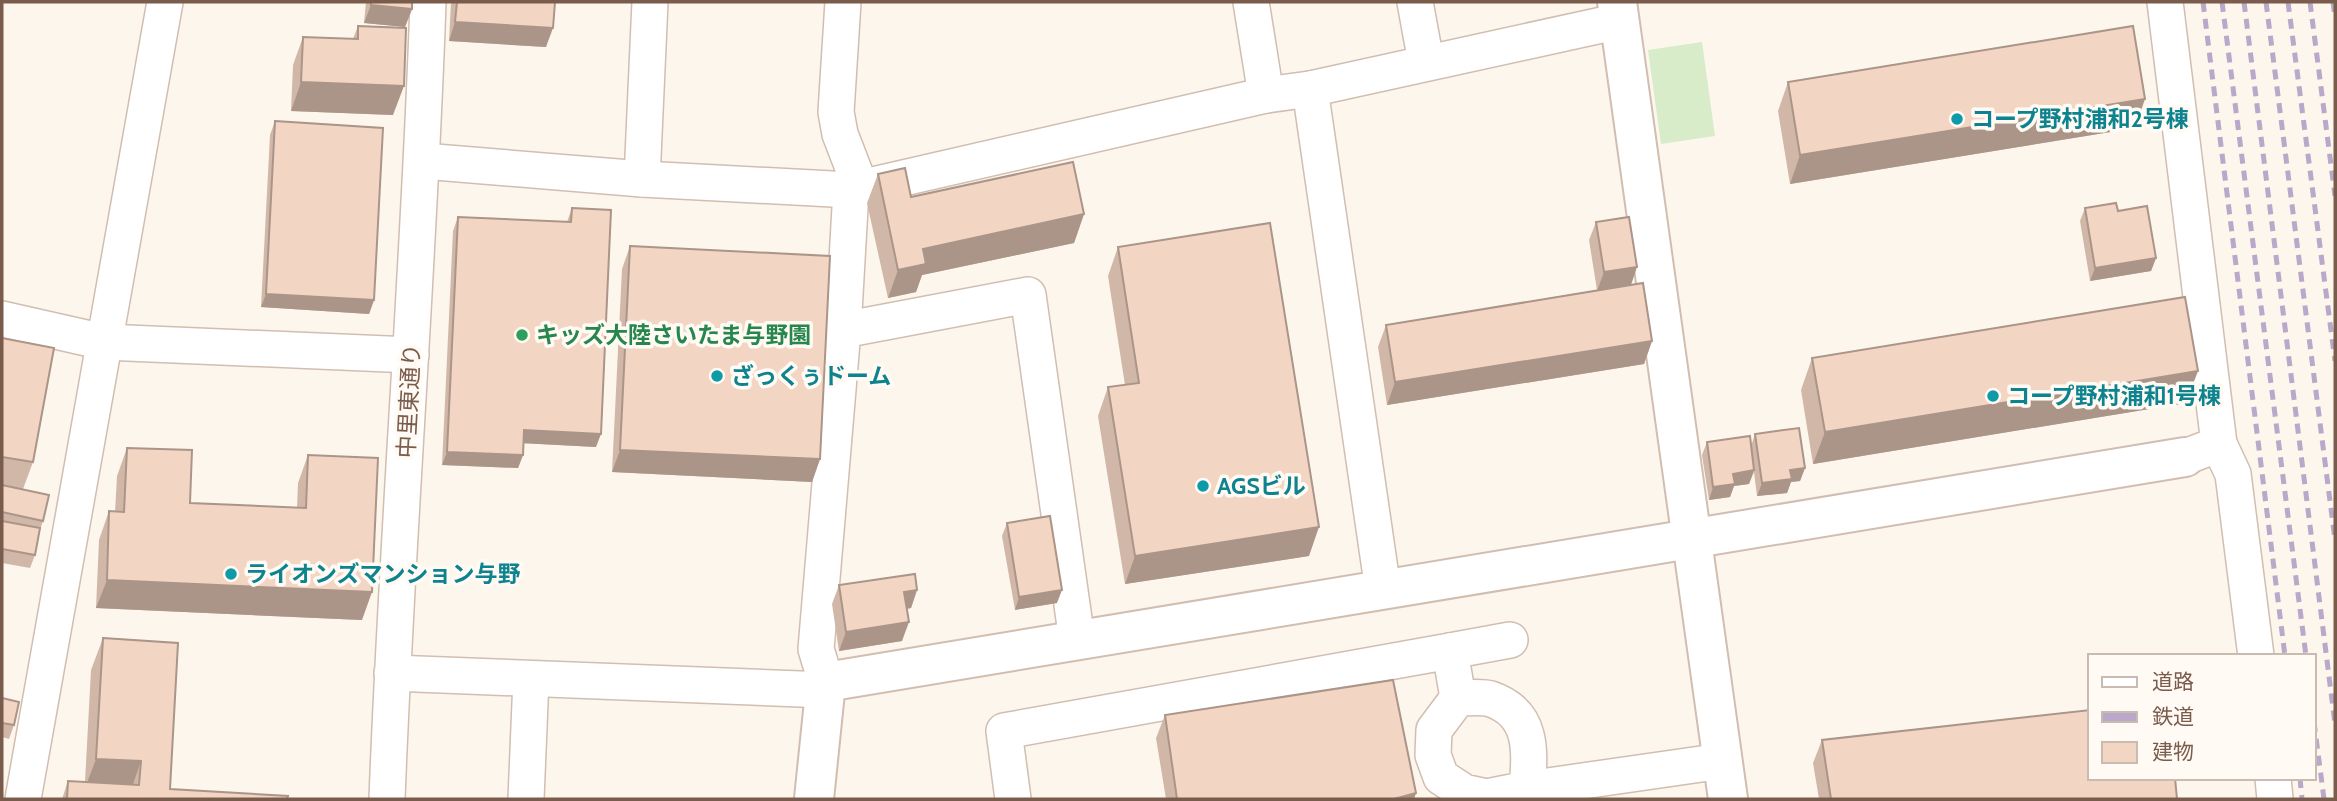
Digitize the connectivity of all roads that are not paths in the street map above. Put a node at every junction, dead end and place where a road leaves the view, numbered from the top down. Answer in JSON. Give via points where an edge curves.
{"nodes":[{"id":1,"x":165,"y":2,"type":"edge"},
{"id":2,"x":428,"y":2,"type":"edge"},
{"id":3,"x":650,"y":2,"type":"edge"},
{"id":4,"x":844,"y":2,"type":"edge"},
{"id":5,"x":1251,"y":2,"type":"edge"},
{"id":6,"x":1415,"y":2,"type":"edge"},
{"id":7,"x":2165,"y":2,"type":"edge"},
{"id":8,"x":1619,"y":11,"type":"edge"},
{"id":9,"x":1426,"y":62,"type":"junction"},
{"id":10,"x":1310,"y":89,"type":"junction"},
{"id":11,"x":1266,"y":94,"type":"junction"},
{"id":12,"x":422,"y":161,"type":"junction"},
{"id":13,"x":642,"y":179,"type":"junction"},
{"id":14,"x":851,"y":190,"type":"junction"},
{"id":15,"x":2,"y":319,"type":"edge"},
{"id":16,"x":843,"y":330,"type":"junction"},
{"id":17,"x":104,"y":342,"type":"junction"},
{"id":18,"x":411,"y":355,"type":"junction"},
{"id":19,"x":2202,"y":450,"type":"junction"},
{"id":20,"x":1692,"y":539,"type":"junction"},
{"id":21,"x":1383,"y":590,"type":"junction"},
{"id":22,"x":1077,"y":640,"type":"junction"},
{"id":23,"x":1510,"y":640,"type":"dead end"},
{"id":24,"x":1450,"y":651,"type":"junction"},
{"id":25,"x":2256,"y":654,"type":"edge"},
{"id":26,"x":392,"y":673,"type":"junction"},
{"id":27,"x":531,"y":679,"type":"junction"},
{"id":28,"x":826,"y":686,"type":"junction"},
{"id":29,"x":1458,"y":698,"type":"junction"},
{"id":30,"x":1722,"y":761,"type":"junction"},
{"id":31,"x":2273,"y":780,"type":"edge"},
{"id":32,"x":1527,"y":789,"type":"junction"},
{"id":33,"x":1478,"y":797,"type":"edge"},
{"id":34,"x":23,"y":799,"type":"edge"},
{"id":35,"x":387,"y":799,"type":"edge"},
{"id":36,"x":526,"y":799,"type":"edge"},
{"id":37,"x":814,"y":799,"type":"edge"},
{"id":38,"x":1013,"y":799,"type":"edge"},
{"id":39,"x":1728,"y":799,"type":"edge"},
{"id":40,"x":2275,"y":799,"type":"edge"}],
"edges":[{"from":1,"to":17,"type":"street"},
{"from":2,"to":12,"type":"street","name":"中里東通り"},
{"from":3,"to":13,"type":"street"},
{"from":4,"to":14,"type":"street","via":[[836,112],[855,173]]},
{"from":5,"to":11,"type":"street"},
{"from":6,"to":9,"type":"street"},
{"from":7,"to":19,"type":"street"},
{"from":8,"to":9,"type":"street"},
{"from":8,"to":20,"type":"street"},
{"from":9,"to":10,"type":"street"},
{"from":10,"to":11,"type":"street"},
{"from":10,"to":21,"type":"street"},
{"from":11,"to":14,"type":"street"},
{"from":12,"to":13,"type":"street"},
{"from":12,"to":18,"type":"street","name":"中里東通り"},
{"from":13,"to":14,"type":"street"},
{"from":14,"to":16,"type":"street"},
{"from":15,"to":17,"type":"street"},
{"from":16,"to":22,"type":"street","via":[[1028,295]]},
{"from":16,"to":28,"type":"street","via":[[816,649]]},
{"from":17,"to":18,"type":"street"},
{"from":17,"to":34,"type":"street"},
{"from":18,"to":26,"type":"street","name":"中里東通り"},
{"from":19,"to":20,"type":"street"},
{"from":19,"to":25,"type":"street","via":[[2233,474]]},
{"from":20,"to":21,"type":"street"},
{"from":20,"to":30,"type":"street"},
{"from":21,"to":22,"type":"street"},
{"from":22,"to":28,"type":"street"},
{"from":23,"to":24,"type":"street"},
{"from":24,"to":29,"type":"street"},
{"from":24,"to":38,"type":"street","via":[[1003,731]]},
{"from":26,"to":27,"type":"street"},
{"from":26,"to":35,"type":"street","name":"中里東通り"},
{"from":27,"to":28,"type":"street"},
{"from":27,"to":36,"type":"street"},
{"from":28,"to":37,"type":"street"},
{"from":29,"to":32,"type":"street","via":[[1490,698],[1516,713],[1527,733]]},
{"from":29,"to":33,"type":"street","via":[[1434,730],[1433,755],[1441,777]]},
{"from":30,"to":32,"type":"street"},
{"from":30,"to":39,"type":"street"},
{"from":31,"to":40,"type":"street"},
{"from":32,"to":33,"type":"street"}]}
